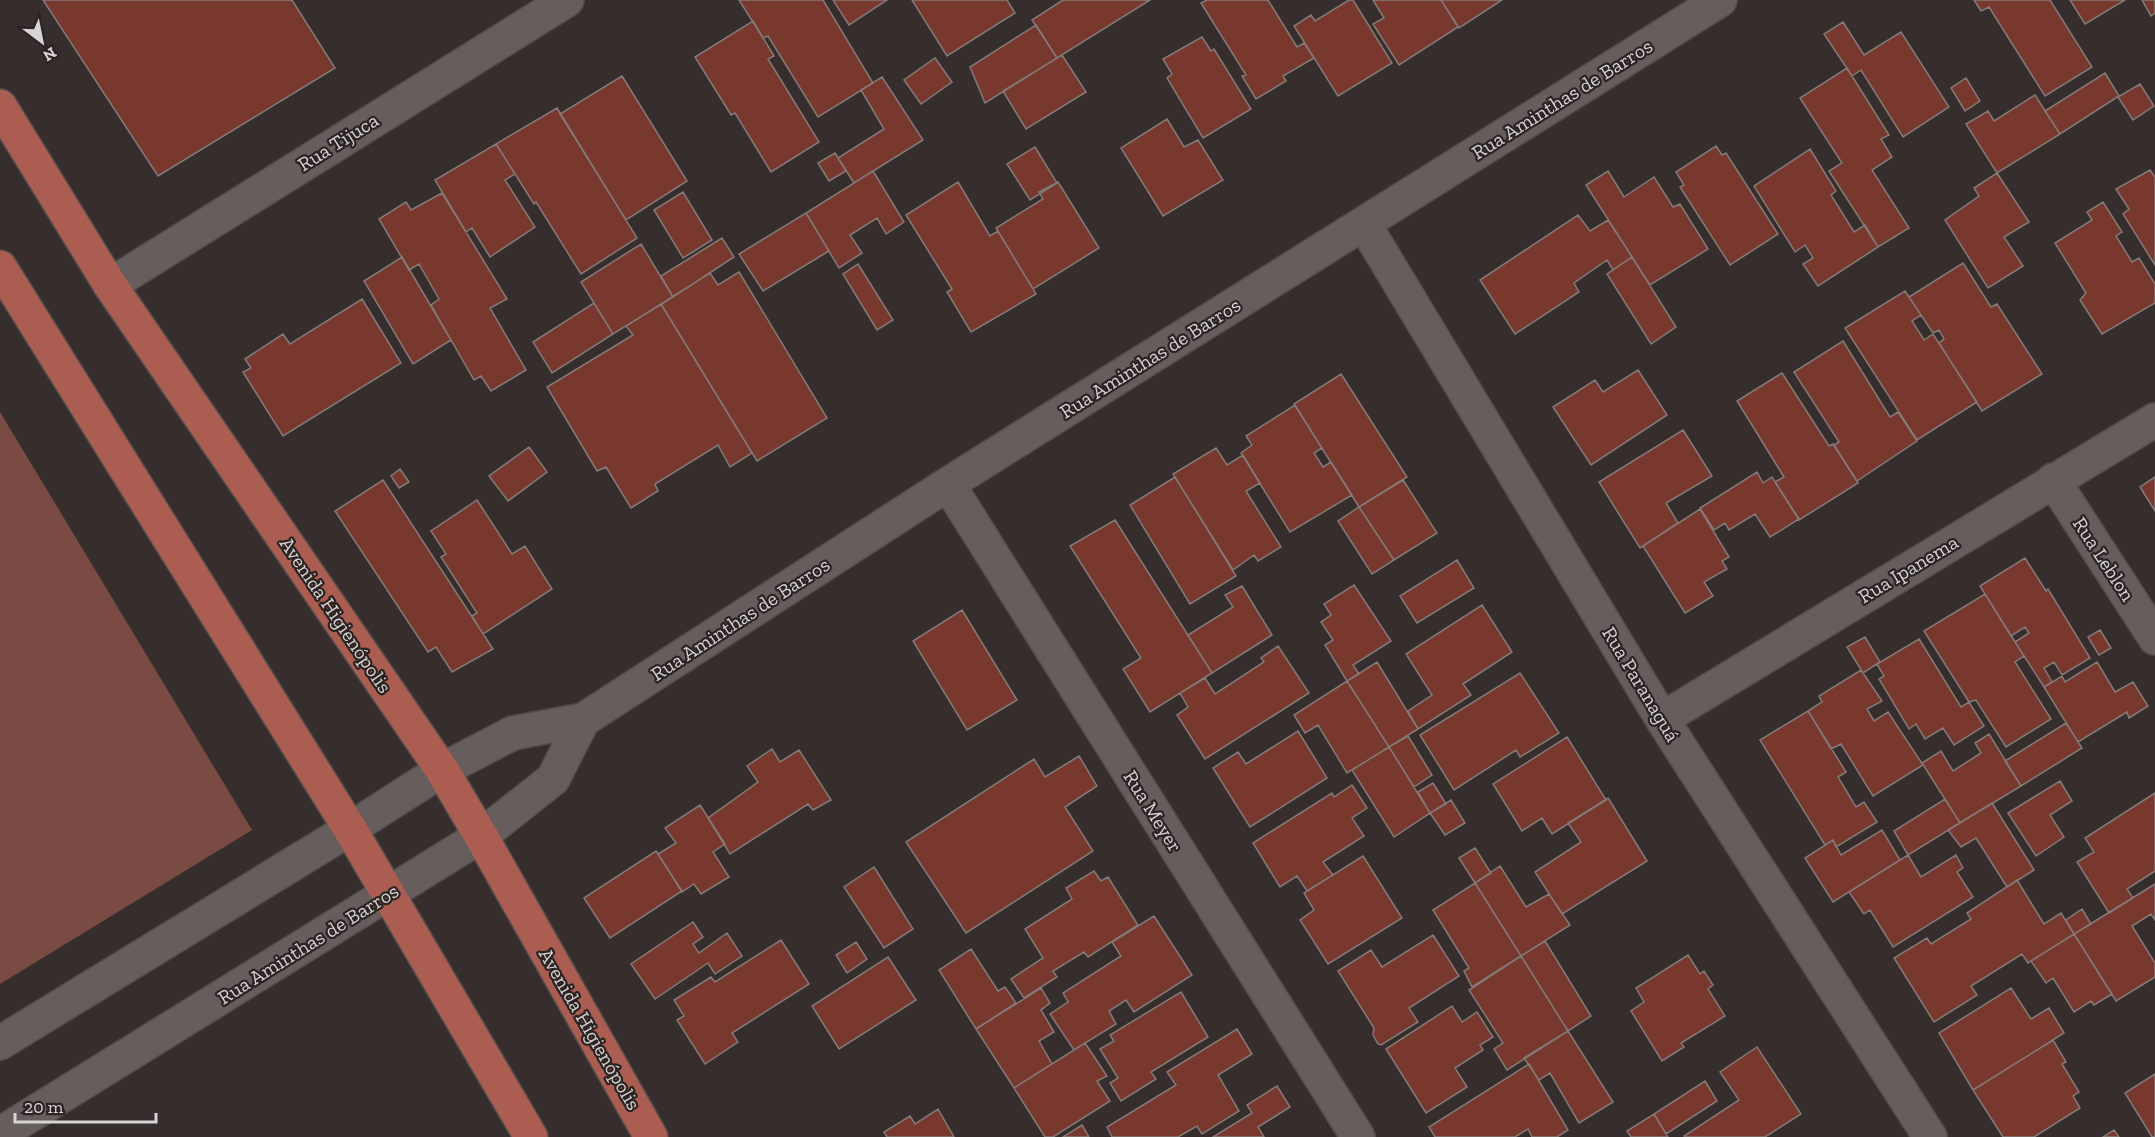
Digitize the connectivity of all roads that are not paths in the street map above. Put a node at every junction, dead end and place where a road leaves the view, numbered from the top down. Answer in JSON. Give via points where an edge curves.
{"nodes":[{"id":1,"x":567,"y":0,"type":"edge"},
{"id":2,"x":1720,"y":0,"type":"edge"},
{"id":3,"x":0,"y":106,"type":"edge"},
{"id":4,"x":1364,"y":224,"type":"junction"},
{"id":5,"x":0,"y":267,"type":"edge"},
{"id":6,"x":110,"y":285,"type":"junction"},
{"id":7,"x":2155,"y":420,"type":"edge"},
{"id":8,"x":2053,"y":480,"type":"junction"},
{"id":9,"x":948,"y":484,"type":"junction"},
{"id":10,"x":2155,"y":638,"type":"edge"},
{"id":11,"x":1662,"y":718,"type":"junction"},
{"id":12,"x":584,"y":720,"type":"junction"},
{"id":13,"x":442,"y":770,"type":"junction"},
{"id":14,"x":350,"y":829,"type":"junction"},
{"id":15,"x":481,"y":836,"type":"junction"},
{"id":16,"x":389,"y":894,"type":"junction"},
{"id":17,"x":0,"y":1043,"type":"edge"},
{"id":18,"x":0,"y":1134,"type":"edge"},
{"id":19,"x":531,"y":1137,"type":"edge"},
{"id":20,"x":651,"y":1137,"type":"edge"},
{"id":21,"x":1358,"y":1137,"type":"edge"},
{"id":22,"x":1930,"y":1137,"type":"edge"}],
"edges":[{"from":1,"to":6,"type":"street","name":"Rua Tijuca"},
{"from":2,"to":4,"type":"street","name":"Rua Aminthas de Barros"},
{"from":3,"to":6,"type":"main road","name":"Avenida Higienópolis"},
{"from":4,"to":9,"type":"street","name":"Rua Aminthas de Barros"},
{"from":4,"to":11,"type":"street","name":"Rua Paranaguá"},
{"from":5,"to":14,"type":"main road"},
{"from":6,"to":13,"type":"main road","name":"Avenida Higienópolis"},
{"from":7,"to":8,"type":"street","name":"Rua Ipanema"},
{"from":8,"to":10,"type":"street","name":"Rua Leblon"},
{"from":8,"to":11,"type":"street","name":"Rua Ipanema"},
{"from":9,"to":12,"type":"street","name":"Rua Aminthas de Barros"},
{"from":9,"to":21,"type":"street","name":"Rua Meyer"},
{"from":11,"to":22,"type":"street","name":"Rua Paranaguá"},
{"from":12,"to":13,"type":"street","name":"Rua Aminthas de Barros","via":[[513,733]]},
{"from":12,"to":15,"type":"street","name":"Rua Aminthas de Barros","via":[[553,779]]},
{"from":13,"to":14,"type":"street","name":"Rua Aminthas de Barros"},
{"from":13,"to":15,"type":"main road","name":"Avenida Higienópolis"},
{"from":14,"to":16,"type":"main road"},
{"from":14,"to":17,"type":"street","name":"Rua Aminthas de Barros"},
{"from":15,"to":16,"type":"street","name":"Rua Aminthas de Barros"},
{"from":15,"to":20,"type":"main road","name":"Avenida Higienópolis"},
{"from":16,"to":18,"type":"street","name":"Rua Aminthas de Barros"},
{"from":16,"to":19,"type":"main road"}]}
